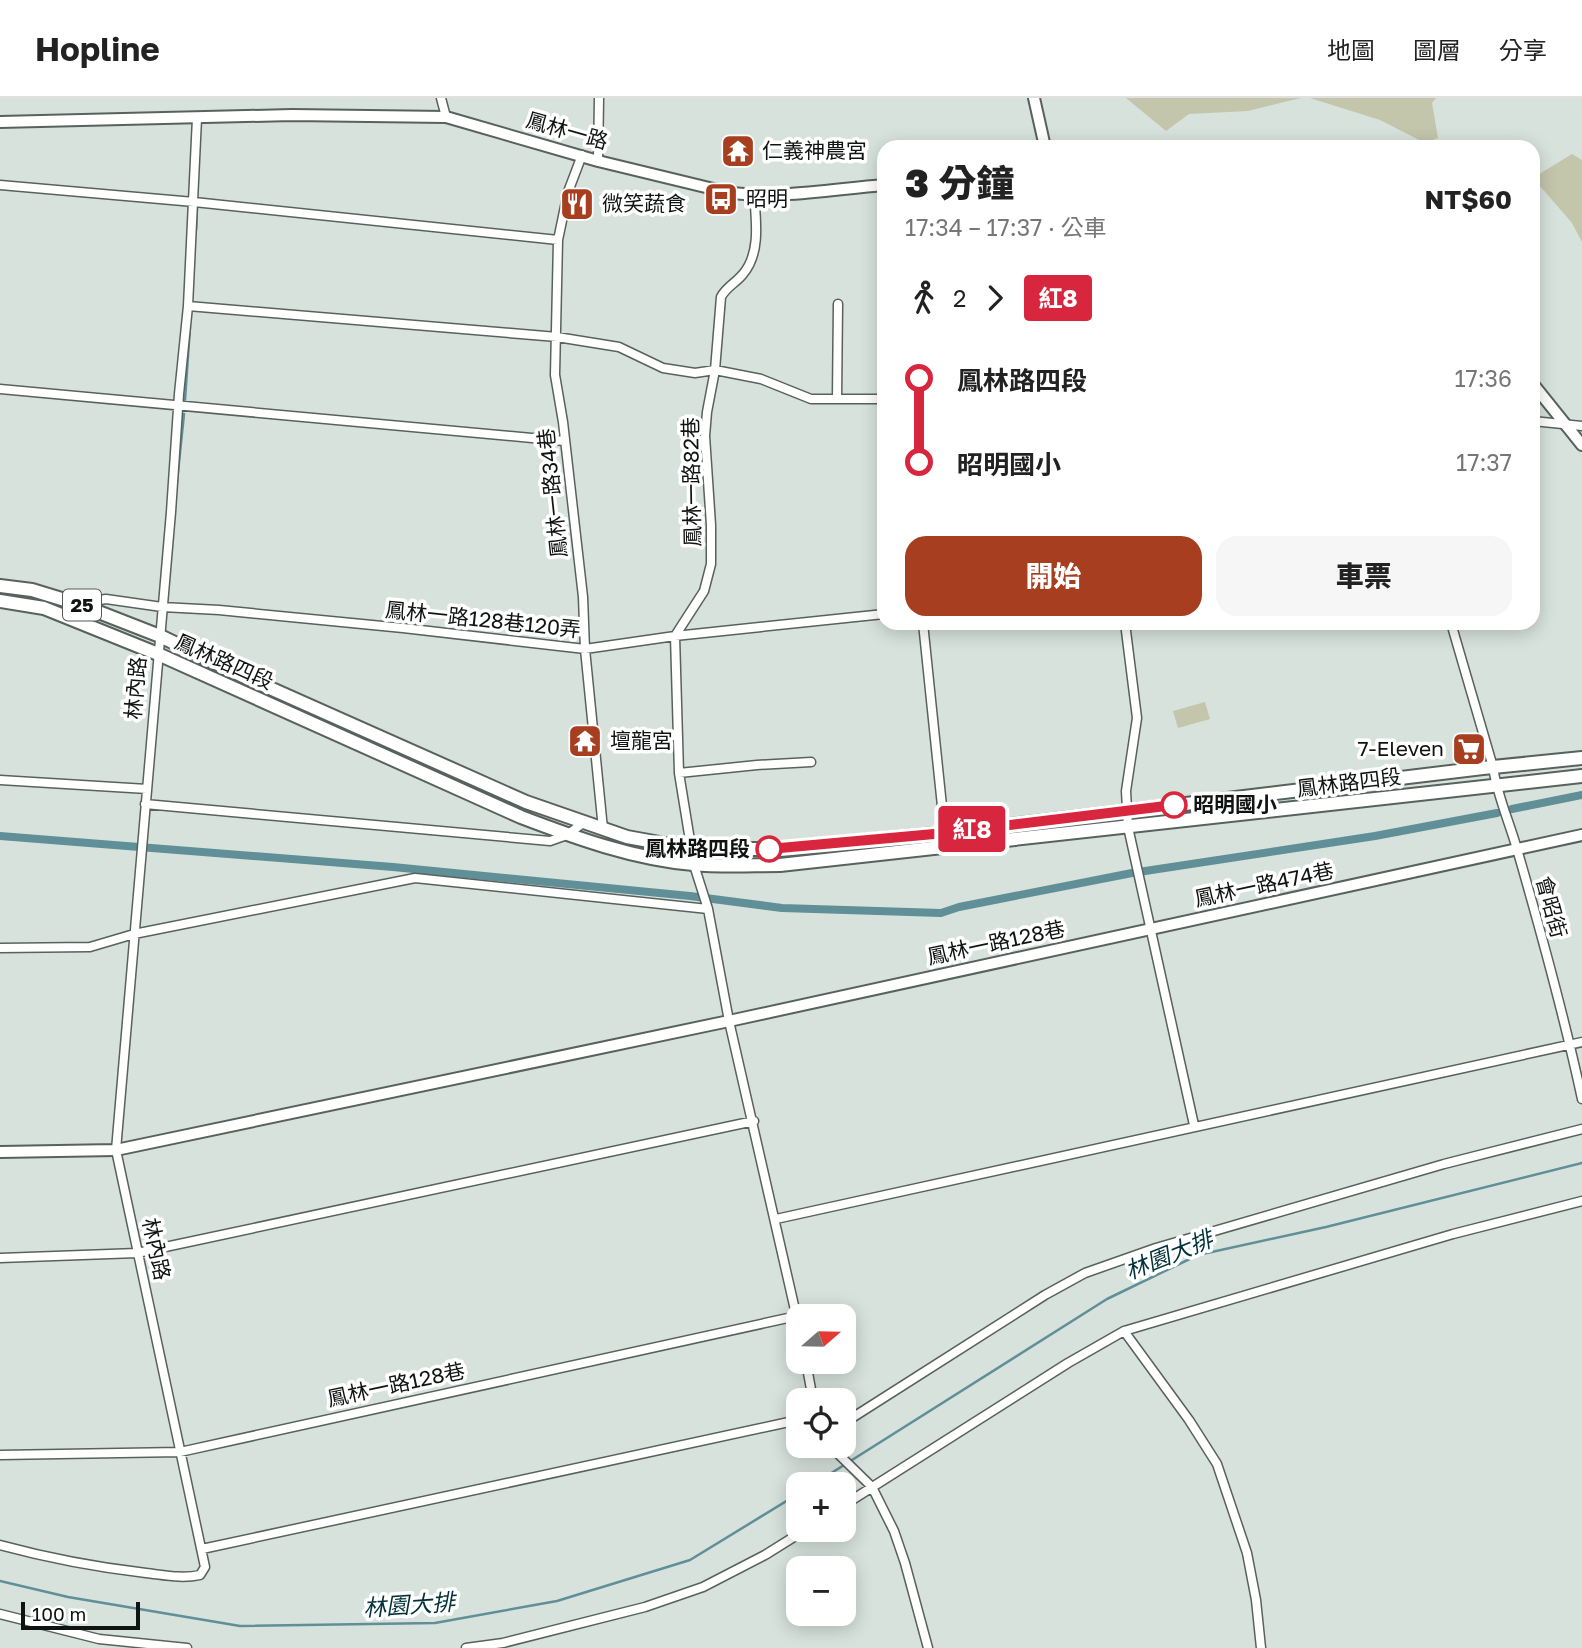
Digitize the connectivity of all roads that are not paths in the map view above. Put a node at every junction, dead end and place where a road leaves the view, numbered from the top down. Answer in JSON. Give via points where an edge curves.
{"nodes":[{"id":1,"x":441,"y":98,"type":"edge"},
{"id":2,"x":599,"y":98,"type":"edge"},
{"id":3,"x":1034,"y":98,"type":"edge"},
{"id":4,"x":446,"y":117,"type":"junction"},
{"id":5,"x":197,"y":118,"type":"junction"},
{"id":6,"x":0,"y":122,"type":"edge"},
{"id":7,"x":1043,"y":140,"type":"edge"},
{"id":8,"x":582,"y":156,"type":"junction"},
{"id":9,"x":598,"y":161,"type":"junction"},
{"id":10,"x":0,"y":185,"type":"edge"},
{"id":11,"x":877,"y":185,"type":"edge"},
{"id":12,"x":754,"y":194,"type":"junction"},
{"id":13,"x":194,"y":202,"type":"junction"},
{"id":14,"x":558,"y":240,"type":"junction"},
{"id":15,"x":838,"y":304,"type":"dead end"},
{"id":16,"x":188,"y":306,"type":"junction"},
{"id":17,"x":557,"y":337,"type":"junction"},
{"id":18,"x":715,"y":370,"type":"junction"},
{"id":19,"x":0,"y":389,"type":"edge"},
{"id":20,"x":1540,"y":393,"type":"edge"},
{"id":21,"x":837,"y":398,"type":"junction"},
{"id":22,"x":877,"y":399,"type":"edge"},
{"id":23,"x":178,"y":406,"type":"junction"},
{"id":24,"x":1540,"y":422,"type":"edge"},
{"id":25,"x":1564,"y":424,"type":"junction"},
{"id":26,"x":1582,"y":426,"type":"edge"},
{"id":27,"x":564,"y":441,"type":"junction"},
{"id":28,"x":1582,"y":445,"type":"edge"},
{"id":29,"x":0,"y":586,"type":"edge"},
{"id":30,"x":0,"y":601,"type":"edge"},
{"id":31,"x":78,"y":604,"type":"junction"},
{"id":32,"x":162,"y":607,"type":"junction"},
{"id":33,"x":877,"y":615,"type":"edge"},
{"id":34,"x":924,"y":630,"type":"edge"},
{"id":35,"x":1126,"y":630,"type":"edge"},
{"id":36,"x":1453,"y":630,"type":"edge"},
{"id":37,"x":160,"y":636,"type":"junction"},
{"id":38,"x":675,"y":636,"type":"junction"},
{"id":39,"x":585,"y":649,"type":"junction"},
{"id":40,"x":158,"y":654,"type":"junction"},
{"id":41,"x":1582,"y":758,"type":"edge"},
{"id":42,"x":811,"y":762,"type":"dead end"},
{"id":43,"x":1493,"y":767,"type":"junction"},
{"id":44,"x":679,"y":773,"type":"junction"},
{"id":45,"x":1582,"y":776,"type":"edge"},
{"id":46,"x":0,"y":780,"type":"edge"},
{"id":47,"x":1495,"y":785,"type":"junction"},
{"id":48,"x":147,"y":789,"type":"junction"},
{"id":49,"x":145,"y":804,"type":"junction"},
{"id":50,"x":1126,"y":811,"type":"junction"},
{"id":51,"x":583,"y":823,"type":"junction"},
{"id":52,"x":1128,"y":827,"type":"junction"},
{"id":53,"x":603,"y":829,"type":"junction"},
{"id":54,"x":945,"y":833,"type":"junction"},
{"id":55,"x":567,"y":835,"type":"junction"},
{"id":56,"x":1582,"y":835,"type":"edge"},
{"id":57,"x":693,"y":849,"type":"junction"},
{"id":58,"x":946,"y":849,"type":"junction"},
{"id":59,"x":1517,"y":849,"type":"junction"},
{"id":60,"x":694,"y":864,"type":"junction"},
{"id":61,"x":706,"y":906,"type":"junction"},
{"id":62,"x":1152,"y":929,"type":"junction"},
{"id":63,"x":135,"y":934,"type":"junction"},
{"id":64,"x":0,"y":948,"type":"edge"},
{"id":65,"x":729,"y":1021,"type":"junction"},
{"id":66,"x":1582,"y":1042,"type":"edge"},
{"id":67,"x":1570,"y":1045,"type":"junction"},
{"id":68,"x":1582,"y":1099,"type":"edge"},
{"id":69,"x":754,"y":1121,"type":"junction"},
{"id":70,"x":1194,"y":1125,"type":"junction"},
{"id":71,"x":1582,"y":1129,"type":"edge"},
{"id":72,"x":116,"y":1150,"type":"junction"},
{"id":73,"x":0,"y":1152,"type":"edge"},
{"id":74,"x":1582,"y":1200,"type":"edge"},
{"id":75,"x":776,"y":1219,"type":"junction"},
{"id":76,"x":137,"y":1253,"type":"junction"},
{"id":77,"x":0,"y":1258,"type":"edge"},
{"id":78,"x":794,"y":1304,"type":"edge"},
{"id":79,"x":786,"y":1322,"type":"edge"},
{"id":80,"x":1124,"y":1331,"type":"junction"},
{"id":81,"x":856,"y":1415,"type":"edge"},
{"id":82,"x":786,"y":1423,"type":"edge"},
{"id":83,"x":180,"y":1452,"type":"junction"},
{"id":84,"x":0,"y":1455,"type":"edge"},
{"id":85,"x":842,"y":1458,"type":"edge"},
{"id":86,"x":868,"y":1484,"type":"junction"},
{"id":87,"x":856,"y":1494,"type":"edge"},
{"id":88,"x":786,"y":1542,"type":"edge"},
{"id":89,"x":0,"y":1545,"type":"edge"},
{"id":90,"x":202,"y":1549,"type":"junction"},
{"id":91,"x":0,"y":1614,"type":"edge"},
{"id":92,"x":187,"y":1648,"type":"edge"},
{"id":93,"x":466,"y":1648,"type":"edge"},
{"id":94,"x":928,"y":1648,"type":"edge"},
{"id":95,"x":1261,"y":1648,"type":"edge"}],
"edges":[{"from":1,"to":4,"type":"street"},
{"from":2,"to":9,"type":"street"},
{"from":3,"to":7,"type":"street"},
{"from":4,"to":5,"type":"street","name":"鳳林一路"},
{"from":4,"to":8,"type":"street","name":"鳳林一路"},
{"from":5,"to":6,"type":"street"},
{"from":5,"to":13,"type":"street","name":"林內路"},
{"from":8,"to":9,"type":"street","name":"鳳林一路"},
{"from":8,"to":14,"type":"street","name":"鳳林一路34巷","via":[[568,192]]},
{"from":9,"to":12,"type":"street","name":"鳳林一路","via":[[726,192]]},
{"from":10,"to":13,"type":"street"},
{"from":11,"to":12,"type":"street","name":"鳳林一路"},
{"from":12,"to":18,"type":"street","name":"鳳林一路82巷","via":[[757,236],[746,271],[721,297]]},
{"from":13,"to":14,"type":"street"},
{"from":13,"to":16,"type":"street","name":"林內路"},
{"from":14,"to":17,"type":"street","name":"鳳林一路34巷"},
{"from":15,"to":21,"type":"street"},
{"from":16,"to":17,"type":"street"},
{"from":16,"to":23,"type":"street","name":"林內路"},
{"from":17,"to":18,"type":"street","via":[[619,347],[663,368],[695,373]]},
{"from":17,"to":27,"type":"street","name":"鳳林一路34巷","via":[[555,375]]},
{"from":18,"to":21,"type":"street","via":[[761,379],[811,399]]},
{"from":18,"to":38,"type":"street","name":"鳳林一路82巷","via":[[705,436],[711,564],[704,591]]},
{"from":19,"to":23,"type":"street"},
{"from":20,"to":25,"type":"street"},
{"from":21,"to":22,"type":"street"},
{"from":23,"to":27,"type":"street"},
{"from":23,"to":32,"type":"street","name":"林內路"},
{"from":24,"to":25,"type":"street"},
{"from":25,"to":26,"type":"street"},
{"from":25,"to":28,"type":"street"},
{"from":27,"to":39,"type":"street","name":"鳳林一路34巷"},
{"from":29,"to":31,"type":"main road","number":"25"},
{"from":30,"to":40,"type":"main road","number":"25","via":[[44,608]]},
{"from":31,"to":32,"type":"street","name":"鳳林一路128巷120弄","via":[[106,600]]},
{"from":31,"to":37,"type":"main road","number":"25"},
{"from":32,"to":37,"type":"street","name":"林內路"},
{"from":32,"to":39,"type":"street","name":"鳳林一路128巷120弄"},
{"from":33,"to":38,"type":"street","name":"鳳林一路128巷120弄"},
{"from":34,"to":54,"type":"street"},
{"from":35,"to":50,"type":"street","via":[[1137,718]]},
{"from":36,"to":43,"type":"street","name":"會昭街"},
{"from":37,"to":40,"type":"street","name":"林內路"},
{"from":37,"to":51,"type":"main road","name":"鳳林路四段","number":"25","via":[[526,802]]},
{"from":38,"to":39,"type":"street","name":"鳳林一路128巷120弄"},
{"from":38,"to":44,"type":"street"},
{"from":39,"to":53,"type":"street","name":"鳳林一路34巷"},
{"from":40,"to":48,"type":"street","name":"林內路"},
{"from":40,"to":55,"type":"main road","name":"鳳林路四段","number":"25"},
{"from":41,"to":43,"type":"main road","name":"鳳林路四段","number":"25"},
{"from":42,"to":44,"type":"street"},
{"from":43,"to":47,"type":"street","name":"會昭街"},
{"from":43,"to":50,"type":"main road","name":"鳳林路四段","number":"25"},
{"from":44,"to":57,"type":"street"},
{"from":45,"to":47,"type":"main road","name":"鳳林路四段","number":"25"},
{"from":46,"to":48,"type":"street"},
{"from":47,"to":52,"type":"main road","name":"鳳林路四段","number":"25"},
{"from":47,"to":59,"type":"street","name":"會昭街"},
{"from":48,"to":49,"type":"street","name":"林內路"},
{"from":49,"to":55,"type":"street","via":[[550,841]]},
{"from":49,"to":63,"type":"street","name":"林內路"},
{"from":50,"to":52,"type":"street"},
{"from":50,"to":54,"type":"main road","name":"鳳林路四段","number":"25"},
{"from":51,"to":53,"type":"main road","name":"鳳林路四段","number":"25"},
{"from":51,"to":55,"type":"street"},
{"from":52,"to":58,"type":"main road","name":"鳳林路四段","number":"25"},
{"from":52,"to":62,"type":"street"},
{"from":53,"to":57,"type":"main road","name":"鳳林路四段","number":"25"},
{"from":54,"to":57,"type":"main road","name":"鳳林路四段","number":"25","via":[[781,849]]},
{"from":54,"to":58,"type":"street"},
{"from":55,"to":60,"type":"main road","name":"鳳林路四段","number":"25"},
{"from":56,"to":59,"type":"street","name":"鳳林一路474巷"},
{"from":57,"to":60,"type":"street"},
{"from":58,"to":60,"type":"main road","name":"鳳林路四段","number":"25","via":[[780,865]]},
{"from":59,"to":62,"type":"street","name":"鳳林一路474巷"},
{"from":59,"to":67,"type":"street","name":"會昭街"},
{"from":60,"to":61,"type":"street","name":"鳳林一路128巷"},
{"from":61,"to":63,"type":"street","via":[[415,878]]},
{"from":61,"to":65,"type":"street","name":"鳳林一路128巷"},
{"from":62,"to":65,"type":"street","name":"鳳林一路128巷"},
{"from":62,"to":70,"type":"street"},
{"from":63,"to":64,"type":"street","via":[[90,947]]},
{"from":63,"to":72,"type":"street","name":"林內路"},
{"from":65,"to":69,"type":"street","name":"鳳林一路128巷"},
{"from":65,"to":72,"type":"street","name":"鳳林一路128巷"},
{"from":66,"to":67,"type":"street"},
{"from":67,"to":68,"type":"street","name":"會昭街"},
{"from":67,"to":70,"type":"street"},
{"from":69,"to":75,"type":"street","name":"鳳林一路128巷"},
{"from":69,"to":76,"type":"street"},
{"from":70,"to":75,"type":"street"},
{"from":71,"to":81,"type":"street","via":[[1420,1171],[1085,1273]]},
{"from":72,"to":73,"type":"street","name":"鳳林一路128巷"},
{"from":72,"to":76,"type":"street","name":"林內路"},
{"from":74,"to":80,"type":"street"},
{"from":75,"to":78,"type":"street","name":"鳳林一路128巷"},
{"from":76,"to":77,"type":"street"},
{"from":76,"to":83,"type":"street","name":"林內路"},
{"from":79,"to":83,"type":"street","name":"鳳林一路128巷"},
{"from":80,"to":86,"type":"street"},
{"from":80,"to":95,"type":"street","via":[[1217,1464],[1247,1553]]},
{"from":82,"to":90,"type":"street"},
{"from":83,"to":84,"type":"street","name":"鳳林一路128巷"},
{"from":83,"to":90,"type":"street","name":"林內路"},
{"from":85,"to":86,"type":"street"},
{"from":86,"to":87,"type":"street"},
{"from":86,"to":94,"type":"street","via":[[894,1531]]},
{"from":88,"to":93,"type":"street","via":[[703,1587],[503,1643]]},
{"from":89,"to":90,"type":"street","via":[[60,1561],[189,1578],[200,1575],[205,1567]]},
{"from":91,"to":92,"type":"street","via":[[99,1639]]}]}
